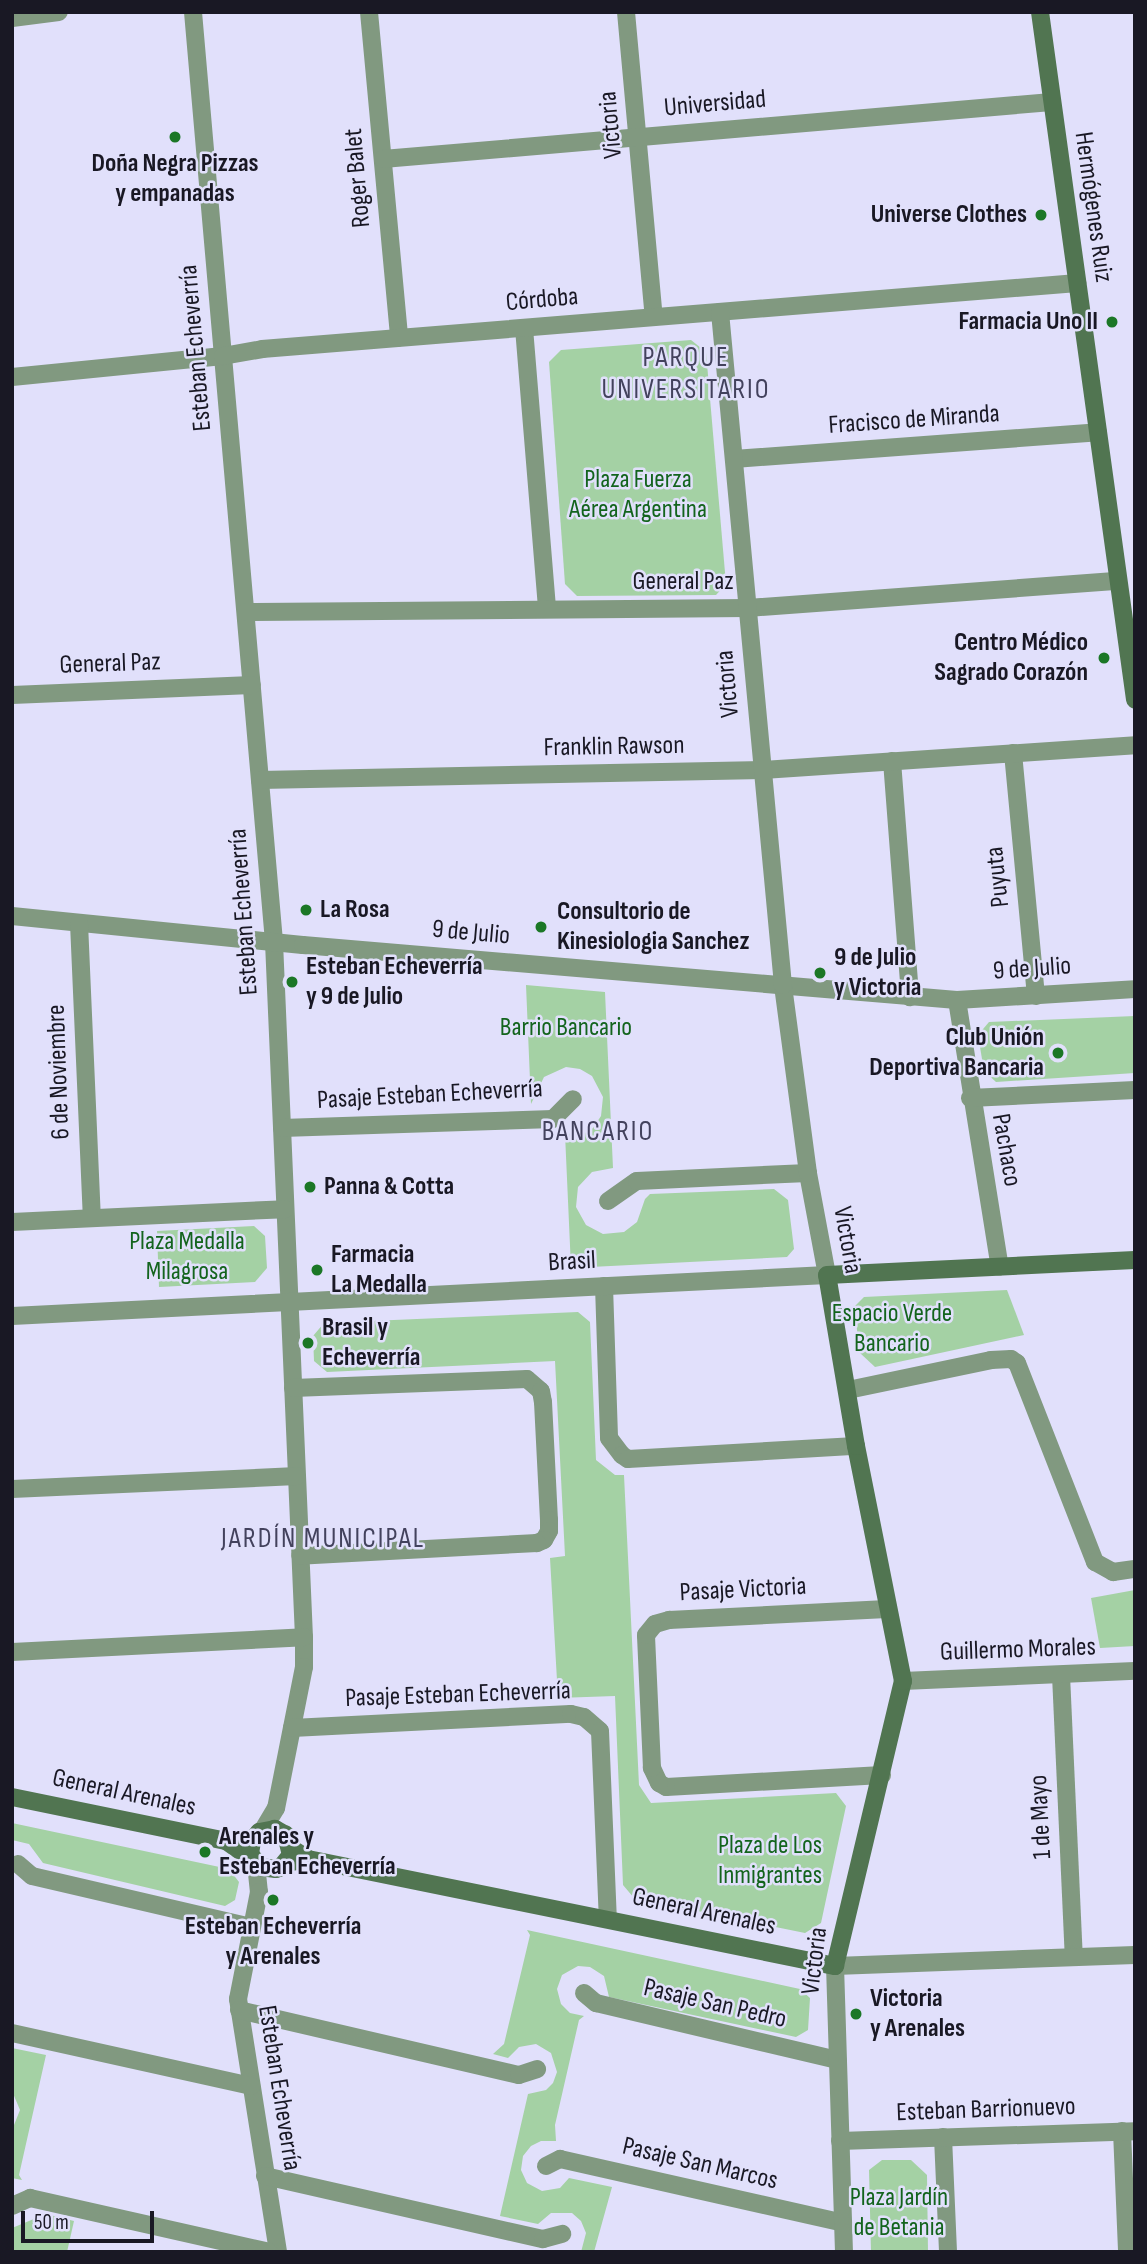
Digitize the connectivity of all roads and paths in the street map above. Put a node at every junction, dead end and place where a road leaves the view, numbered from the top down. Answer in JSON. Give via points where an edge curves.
{"nodes":[{"id":1,"x":59,"y":12,"type":"edge"},
{"id":2,"x":193,"y":12,"type":"edge"},
{"id":3,"x":369,"y":12,"type":"edge"},
{"id":4,"x":626,"y":12,"type":"edge"},
{"id":5,"x":1040,"y":12,"type":"edge"},
{"id":6,"x":12,"y":18,"type":"edge"},
{"id":7,"x":1052,"y":102,"type":"junction"},
{"id":8,"x":639,"y":137,"type":"junction"},
{"id":9,"x":383,"y":159,"type":"junction"},
{"id":10,"x":1077,"y":283,"type":"junction"},
{"id":11,"x":720,"y":312,"type":"junction"},
{"id":12,"x":654,"y":317,"type":"junction"},
{"id":13,"x":524,"y":328,"type":"junction"},
{"id":14,"x":399,"y":338,"type":"junction"},
{"id":15,"x":223,"y":356,"type":"junction"},
{"id":16,"x":12,"y":377,"type":"edge"},
{"id":17,"x":1098,"y":432,"type":"junction"},
{"id":18,"x":734,"y":459,"type":"junction"},
{"id":19,"x":1118,"y":581,"type":"junction"},
{"id":20,"x":748,"y":608,"type":"junction"},
{"id":21,"x":547,"y":609,"type":"junction"},
{"id":22,"x":246,"y":612,"type":"junction"},
{"id":23,"x":252,"y":685,"type":"junction"},
{"id":24,"x":12,"y":695,"type":"edge"},
{"id":25,"x":1135,"y":699,"type":"edge"},
{"id":26,"x":1135,"y":745,"type":"edge"},
{"id":27,"x":1013,"y":753,"type":"junction"},
{"id":28,"x":892,"y":761,"type":"junction"},
{"id":29,"x":763,"y":770,"type":"junction"},
{"id":30,"x":260,"y":780,"type":"junction"},
{"id":31,"x":12,"y":916,"type":"edge"},
{"id":32,"x":79,"y":923,"type":"junction"},
{"id":33,"x":274,"y":942,"type":"junction"},
{"id":34,"x":783,"y":985,"type":"junction"},
{"id":35,"x":1135,"y":989,"type":"edge"},
{"id":36,"x":1037,"y":996,"type":"junction"},
{"id":37,"x":910,"y":997,"type":"junction"},
{"id":38,"x":957,"y":1000,"type":"junction"},
{"id":39,"x":1135,"y":1090,"type":"edge"},
{"id":40,"x":970,"y":1098,"type":"junction"},
{"id":41,"x":573,"y":1099,"type":"dead end"},
{"id":42,"x":282,"y":1128,"type":"junction"},
{"id":43,"x":808,"y":1173,"type":"junction"},
{"id":44,"x":608,"y":1201,"type":"dead end"},
{"id":45,"x":285,"y":1209,"type":"junction"},
{"id":46,"x":92,"y":1218,"type":"junction"},
{"id":47,"x":12,"y":1222,"type":"edge"},
{"id":48,"x":1135,"y":1260,"type":"edge"},
{"id":49,"x":1000,"y":1267,"type":"junction"},
{"id":50,"x":827,"y":1275,"type":"junction"},
{"id":51,"x":604,"y":1286,"type":"junction"},
{"id":52,"x":289,"y":1302,"type":"junction"},
{"id":53,"x":12,"y":1316,"type":"edge"},
{"id":54,"x":293,"y":1388,"type":"junction"},
{"id":55,"x":848,"y":1390,"type":"junction"},
{"id":56,"x":856,"y":1446,"type":"junction"},
{"id":57,"x":297,"y":1476,"type":"junction"},
{"id":58,"x":12,"y":1489,"type":"edge"},
{"id":59,"x":300,"y":1556,"type":"junction"},
{"id":60,"x":1135,"y":1569,"type":"edge"},
{"id":61,"x":887,"y":1609,"type":"junction"},
{"id":62,"x":304,"y":1637,"type":"junction"},
{"id":63,"x":12,"y":1652,"type":"edge"},
{"id":64,"x":1135,"y":1671,"type":"edge"},
{"id":65,"x":1061,"y":1675,"type":"junction"},
{"id":66,"x":903,"y":1681,"type":"junction"},
{"id":67,"x":292,"y":1728,"type":"junction"},
{"id":68,"x":882,"y":1776,"type":"junction"},
{"id":69,"x":12,"y":1797,"type":"edge"},
{"id":70,"x":267,"y":1832,"type":"junction"},
{"id":71,"x":226,"y":1842,"type":"junction"},
{"id":72,"x":291,"y":1848,"type":"junction"},
{"id":73,"x":308,"y":1859,"type":"junction"},
{"id":74,"x":254,"y":1862,"type":"junction"},
{"id":75,"x":18,"y":1864,"type":"dead end"},
{"id":76,"x":279,"y":1868,"type":"junction"},
{"id":77,"x":259,"y":1892,"type":"junction"},
{"id":78,"x":608,"y":1919,"type":"junction"},
{"id":79,"x":251,"y":1927,"type":"junction"},
{"id":80,"x":1135,"y":1955,"type":"edge"},
{"id":81,"x":1074,"y":1957,"type":"junction"},
{"id":82,"x":835,"y":1966,"type":"junction"},
{"id":83,"x":584,"y":1993,"type":"dead end"},
{"id":84,"x":239,"y":2010,"type":"junction"},
{"id":85,"x":12,"y":2033,"type":"edge"},
{"id":86,"x":837,"y":2060,"type":"junction"},
{"id":87,"x":537,"y":2068,"type":"dead end"},
{"id":88,"x":251,"y":2086,"type":"junction"},
{"id":89,"x":1128,"y":2131,"type":"edge"},
{"id":90,"x":943,"y":2137,"type":"junction"},
{"id":91,"x":840,"y":2141,"type":"junction"},
{"id":92,"x":546,"y":2166,"type":"dead end"},
{"id":93,"x":265,"y":2176,"type":"junction"},
{"id":94,"x":12,"y":2206,"type":"edge"},
{"id":95,"x":843,"y":2223,"type":"junction"},
{"id":96,"x":562,"y":2234,"type":"dead end"},
{"id":97,"x":269,"y":2252,"type":"edge"},
{"id":98,"x":278,"y":2252,"type":"edge"},
{"id":99,"x":844,"y":2252,"type":"edge"},
{"id":100,"x":948,"y":2252,"type":"edge"},
{"id":101,"x":1127,"y":2252,"type":"edge"}],
"edges":[{"from":1,"to":6,"type":"street"},
{"from":2,"to":15,"type":"street","name":"Esteban Echeverría"},
{"from":3,"to":9,"type":"street","name":"Roger Balet"},
{"from":4,"to":8,"type":"street","name":"Victoria"},
{"from":5,"to":7,"type":"street","name":"Hermógenes Ruiz"},
{"from":7,"to":8,"type":"street","name":"Universidad"},
{"from":7,"to":10,"type":"street","name":"Hermógenes Ruiz"},
{"from":8,"to":9,"type":"street","name":"Universidad"},
{"from":8,"to":12,"type":"street","name":"Victoria"},
{"from":9,"to":14,"type":"street","name":"Roger Balet"},
{"from":10,"to":11,"type":"street","name":"Córdoba"},
{"from":10,"to":17,"type":"street","name":"Hermógenes Ruiz"},
{"from":11,"to":12,"type":"street","name":"Córdoba"},
{"from":11,"to":18,"type":"street","name":"Victoria"},
{"from":12,"to":13,"type":"street","name":"Córdoba"},
{"from":13,"to":14,"type":"street","name":"Córdoba"},
{"from":13,"to":21,"type":"street"},
{"from":14,"to":15,"type":"street","name":"Córdoba"},
{"from":15,"to":16,"type":"street","name":"Córdoba"},
{"from":15,"to":22,"type":"street","name":"Esteban Echeverría"},
{"from":17,"to":18,"type":"street","name":"Fracisco de Miranda"},
{"from":17,"to":19,"type":"street","name":"Hermógenes Ruiz"},
{"from":18,"to":20,"type":"street","name":"Victoria"},
{"from":19,"to":20,"type":"street","name":"General Paz"},
{"from":19,"to":25,"type":"street","name":"Hermógenes Ruiz"},
{"from":20,"to":21,"type":"street","name":"General Paz"},
{"from":20,"to":29,"type":"street","name":"Victoria"},
{"from":21,"to":22,"type":"street","name":"General Paz"},
{"from":22,"to":23,"type":"street","name":"Esteban Echeverría"},
{"from":23,"to":24,"type":"street","name":"General Paz"},
{"from":23,"to":30,"type":"street","name":"Esteban Echeverría"},
{"from":26,"to":27,"type":"street","name":"Franklin Rawson"},
{"from":27,"to":28,"type":"street","name":"Franklin Rawson"},
{"from":27,"to":36,"type":"street","name":"Puyuta"},
{"from":28,"to":29,"type":"street","name":"Franklin Rawson"},
{"from":28,"to":37,"type":"street"},
{"from":29,"to":30,"type":"street","name":"Franklin Rawson"},
{"from":29,"to":34,"type":"street","name":"Victoria"},
{"from":30,"to":33,"type":"street","name":"Esteban Echeverría"},
{"from":31,"to":32,"type":"street","name":"9 de Julio"},
{"from":32,"to":33,"type":"street","name":"9 de Julio"},
{"from":32,"to":46,"type":"street","name":"6 de Noviembre"},
{"from":33,"to":34,"type":"street","name":"9 de Julio"},
{"from":33,"to":42,"type":"street","name":"Esteban Echeverría"},
{"from":34,"to":37,"type":"street","name":"9 de Julio"},
{"from":34,"to":43,"type":"street","name":"Victoria"},
{"from":35,"to":36,"type":"street","name":"9 de Julio"},
{"from":36,"to":38,"type":"street","name":"9 de Julio"},
{"from":37,"to":38,"type":"street","name":"9 de Julio"},
{"from":38,"to":40,"type":"street","name":"Pachaco"},
{"from":39,"to":40,"type":"street"},
{"from":40,"to":49,"type":"street","name":"Pachaco"},
{"from":41,"to":42,"type":"street","name":"Pasaje Esteban Echeverría","via":[[553,1119]]},
{"from":42,"to":45,"type":"street","name":"Esteban Echeverría"},
{"from":43,"to":44,"type":"street","via":[[638,1181]]},
{"from":43,"to":50,"type":"street","name":"Victoria"},
{"from":45,"to":46,"type":"street"},
{"from":45,"to":52,"type":"street","name":"Esteban Echeverría"},
{"from":46,"to":47,"type":"street"},
{"from":48,"to":49,"type":"street","name":"Brasil"},
{"from":49,"to":50,"type":"street","name":"Brasil"},
{"from":50,"to":51,"type":"street","name":"Brasil"},
{"from":50,"to":55,"type":"street","name":"Victoria"},
{"from":51,"to":52,"type":"street","name":"Brasil"},
{"from":51,"to":56,"type":"street","via":[[610,1438],[628,1459]]},
{"from":52,"to":53,"type":"street","name":"Brasil"},
{"from":52,"to":54,"type":"street","name":"Esteban Echeverría"},
{"from":54,"to":57,"type":"street","name":"Esteban Echeverría"},
{"from":54,"to":59,"type":"street","via":[[527,1379],[541,1391],[550,1520],[544,1540],[537,1543]]},
{"from":55,"to":56,"type":"street","name":"Victoria"},
{"from":55,"to":60,"type":"street","via":[[1011,1359],[1017,1363],[1095,1562],[1113,1572]]},
{"from":56,"to":61,"type":"street","name":"Victoria"},
{"from":57,"to":58,"type":"street"},
{"from":57,"to":59,"type":"street","name":"Esteban Echeverría"},
{"from":59,"to":62,"type":"street","name":"Esteban Echeverría"},
{"from":61,"to":66,"type":"street","name":"Victoria"},
{"from":61,"to":68,"type":"street","name":"Pasaje Victoria","via":[[669,1620],[655,1623],[646,1635],[652,1768],[659,1783],[667,1787]]},
{"from":62,"to":63,"type":"street"},
{"from":62,"to":67,"type":"street","name":"Esteban Echeverría","via":[[304,1667]]},
{"from":64,"to":65,"type":"street","name":"Guillermo Morales"},
{"from":65,"to":66,"type":"street","name":"Guillermo Morales"},
{"from":65,"to":81,"type":"street","name":"1 de Mayo"},
{"from":66,"to":68,"type":"street","name":"Victoria"},
{"from":67,"to":70,"type":"street","name":"Esteban Echeverría"},
{"from":67,"to":78,"type":"street","name":"Pasaje Esteban Echeverría","via":[[584,1717],[600,1731]]},
{"from":68,"to":82,"type":"street","name":"Victoria"},
{"from":69,"to":71,"type":"street","name":"General Arenales"},
{"from":70,"to":71,"type":"street","name":"General Arenales"},
{"from":70,"to":72,"type":"street"},
{"from":70,"to":74,"type":"street","via":[[250,1847]]},
{"from":71,"to":74,"type":"street","name":"General Arenales"},
{"from":72,"to":73,"type":"street","name":"General Arenales"},
{"from":72,"to":76,"type":"street","via":[[288,1861]]},
{"from":73,"to":76,"type":"street","name":"General Arenales"},
{"from":73,"to":78,"type":"street","name":"General Arenales"},
{"from":74,"to":76,"type":"street","via":[[265,1869]]},
{"from":74,"to":77,"type":"street","name":"Esteban Echeverría"},
{"from":75,"to":79,"type":"street","via":[[32,1876]]},
{"from":76,"to":77,"type":"street","name":"Esteban Echeverría"},
{"from":77,"to":79,"type":"street","name":"Esteban Echeverría"},
{"from":78,"to":82,"type":"street","name":"General Arenales"},
{"from":79,"to":84,"type":"street","name":"Esteban Echeverría"},
{"from":80,"to":81,"type":"street","name":"General Arenales"},
{"from":81,"to":82,"type":"street","name":"General Arenales"},
{"from":82,"to":86,"type":"street","name":"Victoria"},
{"from":83,"to":86,"type":"street","name":"Pasaje San Pedro","via":[[596,2003]]},
{"from":84,"to":87,"type":"street","via":[[519,2075]]},
{"from":84,"to":88,"type":"street","name":"Esteban Echeverría"},
{"from":85,"to":88,"type":"street"},
{"from":86,"to":91,"type":"street","name":"Victoria"},
{"from":88,"to":93,"type":"street","name":"Esteban Echeverría"},
{"from":89,"to":90,"type":"street","name":"Esteban Barrionuevo"},
{"from":89,"to":101,"type":"street"},
{"from":90,"to":91,"type":"street","name":"Esteban Barrionuevo"},
{"from":90,"to":100,"type":"street"},
{"from":91,"to":95,"type":"street","name":"Victoria"},
{"from":92,"to":95,"type":"street","name":"Pasaje San Marcos","via":[[560,2159]]},
{"from":93,"to":96,"type":"street","via":[[543,2239]]},
{"from":93,"to":98,"type":"street","name":"Esteban Echeverría"},
{"from":94,"to":97,"type":"street","via":[[30,2198]]},
{"from":95,"to":99,"type":"street","name":"Victoria"}]}
